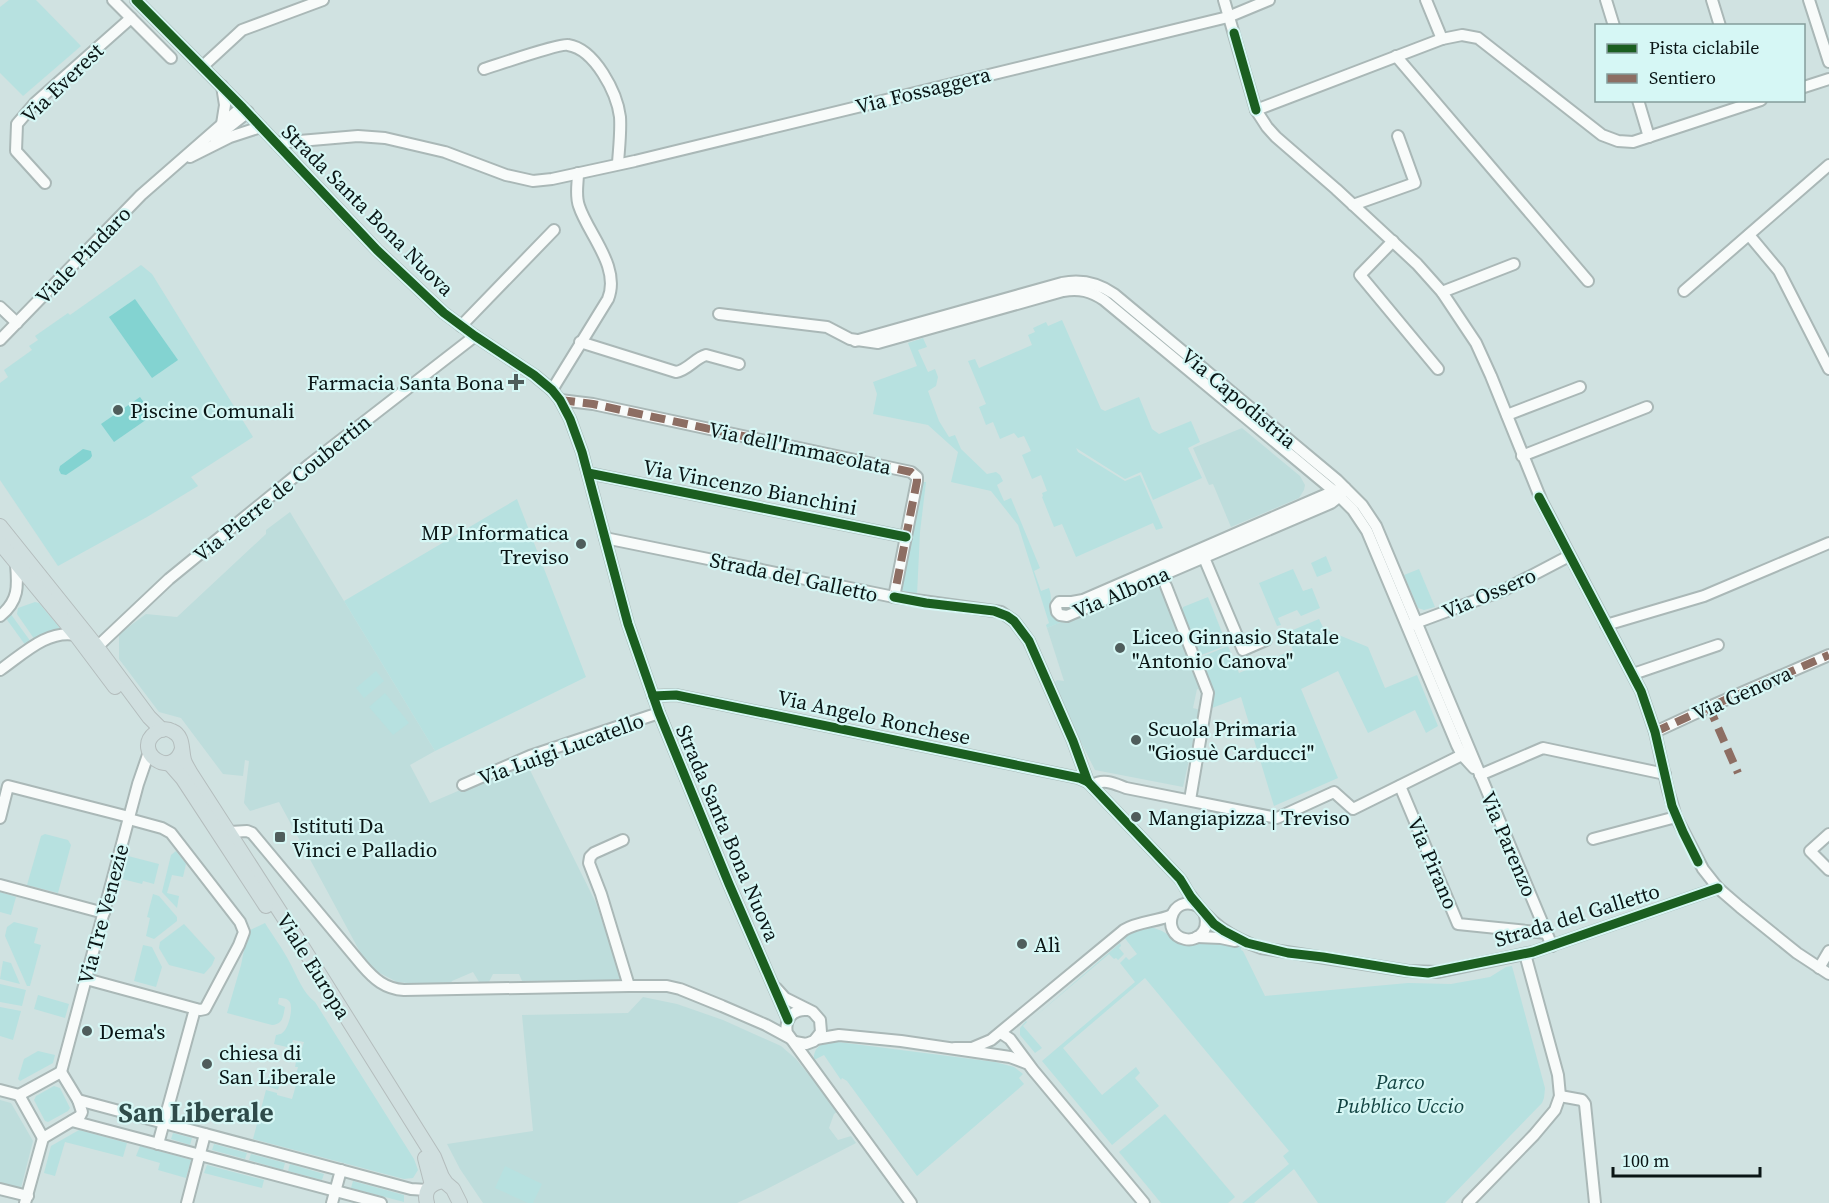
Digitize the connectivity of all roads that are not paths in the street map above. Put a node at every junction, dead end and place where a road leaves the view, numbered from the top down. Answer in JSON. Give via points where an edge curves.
{"nodes":[{"id":1,"x":113,"y":0,"type":"edge"},
{"id":2,"x":323,"y":0,"type":"edge"},
{"id":3,"x":1224,"y":0,"type":"edge"},
{"id":4,"x":1269,"y":0,"type":"edge"},
{"id":5,"x":1426,"y":0,"type":"edge"},
{"id":6,"x":1606,"y":0,"type":"edge"},
{"id":7,"x":1712,"y":0,"type":"edge"},
{"id":8,"x":1809,"y":0,"type":"edge"},
{"id":9,"x":143,"y":2,"type":"edge"},
{"id":10,"x":1228,"y":17,"type":"junction"},
{"id":11,"x":131,"y":18,"type":"junction"},
{"id":12,"x":1613,"y":24,"type":"edge"},
{"id":13,"x":1719,"y":24,"type":"edge"},
{"id":14,"x":1442,"y":39,"type":"junction"},
{"id":15,"x":1396,"y":56,"type":"junction"},
{"id":16,"x":171,"y":58,"type":"dead end"},
{"id":17,"x":1829,"y":62,"type":"edge"},
{"id":18,"x":203,"y":66,"type":"junction"},
{"id":19,"x":484,"y":69,"type":"dead end"},
{"id":20,"x":1829,"y":79,"type":"edge"},
{"id":21,"x":222,"y":86,"type":"junction"},
{"id":22,"x":1805,"y":86,"type":"edge"},
{"id":23,"x":1639,"y":102,"type":"edge"},
{"id":24,"x":1744,"y":103,"type":"edge"},
{"id":25,"x":245,"y":110,"type":"junction"},
{"id":26,"x":1256,"y":110,"type":"junction"},
{"id":27,"x":222,"y":124,"type":"junction"},
{"id":28,"x":261,"y":127,"type":"junction"},
{"id":29,"x":1398,"y":136,"type":"dead end"},
{"id":30,"x":1649,"y":137,"type":"junction"},
{"id":31,"x":276,"y":143,"type":"junction"},
{"id":32,"x":201,"y":150,"type":"junction"},
{"id":33,"x":618,"y":163,"type":"junction"},
{"id":34,"x":1829,"y":165,"type":"edge"},
{"id":35,"x":167,"y":171,"type":"junction"},
{"id":36,"x":578,"y":173,"type":"junction"},
{"id":37,"x":45,"y":183,"type":"dead end"},
{"id":38,"x":1353,"y":205,"type":"junction"},
{"id":39,"x":554,"y":230,"type":"dead end"},
{"id":40,"x":1749,"y":235,"type":"junction"},
{"id":41,"x":1393,"y":242,"type":"junction"},
{"id":42,"x":1515,"y":264,"type":"dead end"},
{"id":43,"x":1588,"y":281,"type":"dead end"},
{"id":44,"x":1684,"y":291,"type":"dead end"},
{"id":45,"x":1442,"y":292,"type":"junction"},
{"id":46,"x":0,"y":307,"type":"edge"},
{"id":47,"x":719,"y":314,"type":"dead end"},
{"id":48,"x":17,"y":323,"type":"junction"},
{"id":49,"x":461,"y":326,"type":"junction"},
{"id":50,"x":475,"y":336,"type":"junction"},
{"id":51,"x":0,"y":340,"type":"edge"},
{"id":52,"x":855,"y":341,"type":"junction"},
{"id":53,"x":580,"y":342,"type":"junction"},
{"id":54,"x":739,"y":364,"type":"dead end"},
{"id":55,"x":1438,"y":369,"type":"dead end"},
{"id":56,"x":1829,"y":369,"type":"edge"},
{"id":57,"x":1580,"y":387,"type":"dead end"},
{"id":58,"x":552,"y":390,"type":"junction"},
{"id":59,"x":560,"y":400,"type":"junction"},
{"id":60,"x":1647,"y":407,"type":"dead end"},
{"id":61,"x":1507,"y":416,"type":"junction"},
{"id":62,"x":1522,"y":456,"type":"junction"},
{"id":63,"x":588,"y":473,"type":"junction"},
{"id":64,"x":1312,"y":473,"type":"junction"},
{"id":65,"x":1340,"y":492,"type":"junction"},
{"id":66,"x":1311,"y":501,"type":"junction"},
{"id":67,"x":1322,"y":507,"type":"junction"},
{"id":68,"x":1353,"y":510,"type":"junction"},
{"id":69,"x":0,"y":526,"type":"edge"},
{"id":70,"x":906,"y":537,"type":"junction"},
{"id":71,"x":605,"y":538,"type":"junction"},
{"id":72,"x":0,"y":543,"type":"edge"},
{"id":73,"x":1829,"y":543,"type":"edge"},
{"id":74,"x":1202,"y":554,"type":"junction"},
{"id":75,"x":1569,"y":556,"type":"junction"},
{"id":76,"x":16,"y":564,"type":"junction"},
{"id":77,"x":1166,"y":586,"type":"dead end"},
{"id":78,"x":894,"y":597,"type":"junction"},
{"id":79,"x":0,"y":616,"type":"edge"},
{"id":80,"x":1412,"y":624,"type":"junction"},
{"id":81,"x":1606,"y":625,"type":"junction"},
{"id":82,"x":75,"y":635,"type":"junction"},
{"id":83,"x":1266,"y":640,"type":"dead end"},
{"id":84,"x":1718,"y":645,"type":"dead end"},
{"id":85,"x":97,"y":647,"type":"junction"},
{"id":86,"x":1829,"y":655,"type":"edge"},
{"id":87,"x":0,"y":670,"type":"edge"},
{"id":88,"x":1633,"y":674,"type":"junction"},
{"id":89,"x":653,"y":696,"type":"junction"},
{"id":90,"x":659,"y":713,"type":"junction"},
{"id":91,"x":162,"y":730,"type":"junction"},
{"id":92,"x":1655,"y":732,"type":"junction"},
{"id":93,"x":182,"y":749,"type":"junction"},
{"id":94,"x":1467,"y":753,"type":"junction"},
{"id":95,"x":156,"y":754,"type":"junction"},
{"id":96,"x":1665,"y":774,"type":"junction"},
{"id":97,"x":1480,"y":775,"type":"junction"},
{"id":98,"x":1090,"y":783,"type":"junction"},
{"id":99,"x":463,"y":785,"type":"dead end"},
{"id":100,"x":1400,"y":786,"type":"junction"},
{"id":101,"x":1126,"y":788,"type":"junction"},
{"id":102,"x":1104,"y":798,"type":"junction"},
{"id":103,"x":1190,"y":800,"type":"junction"},
{"id":104,"x":1676,"y":817,"type":"junction"},
{"id":105,"x":0,"y":818,"type":"edge"},
{"id":106,"x":129,"y":818,"type":"junction"},
{"id":107,"x":230,"y":832,"type":"junction"},
{"id":108,"x":1829,"y":834,"type":"edge"},
{"id":109,"x":1593,"y":839,"type":"dead end"},
{"id":110,"x":623,"y":840,"type":"dead end"},
{"id":111,"x":1829,"y":870,"type":"edge"},
{"id":112,"x":1173,"y":872,"type":"junction"},
{"id":113,"x":0,"y":885,"type":"edge"},
{"id":114,"x":1718,"y":888,"type":"junction"},
{"id":115,"x":1174,"y":911,"type":"junction"},
{"id":116,"x":1202,"y":911,"type":"junction"},
{"id":117,"x":104,"y":913,"type":"junction"},
{"id":118,"x":1144,"y":923,"type":"junction"},
{"id":119,"x":1547,"y":933,"type":"junction"},
{"id":120,"x":1176,"y":934,"type":"junction"},
{"id":121,"x":1197,"y":937,"type":"junction"},
{"id":122,"x":1247,"y":943,"type":"junction"},
{"id":123,"x":1552,"y":946,"type":"junction"},
{"id":124,"x":1829,"y":951,"type":"edge"},
{"id":125,"x":1525,"y":954,"type":"junction"},
{"id":126,"x":1819,"y":968,"type":"junction"},
{"id":127,"x":1829,"y":974,"type":"edge"},
{"id":128,"x":86,"y":979,"type":"junction"},
{"id":129,"x":769,"y":979,"type":"junction"},
{"id":130,"x":629,"y":986,"type":"junction"},
{"id":131,"x":195,"y":1009,"type":"junction"},
{"id":132,"x":812,"y":1013,"type":"junction"},
{"id":133,"x":787,"y":1022,"type":"junction"},
{"id":134,"x":1013,"y":1022,"type":"junction"},
{"id":135,"x":766,"y":1025,"type":"junction"},
{"id":136,"x":1000,"y":1034,"type":"junction"},
{"id":137,"x":860,"y":1037,"type":"junction"},
{"id":138,"x":793,"y":1040,"type":"junction"},
{"id":139,"x":815,"y":1040,"type":"junction"},
{"id":140,"x":1016,"y":1046,"type":"junction"},
{"id":141,"x":955,"y":1048,"type":"junction"},
{"id":142,"x":1011,"y":1057,"type":"junction"},
{"id":143,"x":1029,"y":1065,"type":"junction"},
{"id":144,"x":61,"y":1072,"type":"junction"},
{"id":145,"x":816,"y":1072,"type":"junction"},
{"id":146,"x":0,"y":1090,"type":"edge"},
{"id":147,"x":19,"y":1095,"type":"junction"},
{"id":148,"x":1560,"y":1095,"type":"junction"},
{"id":149,"x":78,"y":1100,"type":"junction"},
{"id":150,"x":72,"y":1121,"type":"junction"},
{"id":151,"x":164,"y":1123,"type":"junction"},
{"id":152,"x":205,"y":1134,"type":"junction"},
{"id":153,"x":43,"y":1138,"type":"junction"},
{"id":154,"x":158,"y":1144,"type":"junction"},
{"id":155,"x":199,"y":1155,"type":"junction"},
{"id":156,"x":340,"y":1170,"type":"junction"},
{"id":157,"x":0,"y":1189,"type":"edge"},
{"id":158,"x":433,"y":1190,"type":"edge"},
{"id":159,"x":335,"y":1191,"type":"junction"},
{"id":160,"x":27,"y":1200,"type":"edge"},
{"id":161,"x":456,"y":1200,"type":"edge"},
{"id":162,"x":187,"y":1203,"type":"edge"},
{"id":163,"x":332,"y":1203,"type":"edge"},
{"id":164,"x":381,"y":1203,"type":"edge"},
{"id":165,"x":911,"y":1203,"type":"edge"},
{"id":166,"x":1144,"y":1203,"type":"edge"},
{"id":167,"x":1468,"y":1203,"type":"edge"},
{"id":168,"x":1595,"y":1203,"type":"edge"}],
"edges":[{"from":1,"to":11,"type":"street"},
{"from":2,"to":18,"type":"street","via":[[242,30]]},
{"from":3,"to":10,"type":"street"},
{"from":4,"to":10,"type":"street","name":"Via Fossaggera"},
{"from":5,"to":14,"type":"street"},
{"from":6,"to":12,"type":"street"},
{"from":7,"to":13,"type":"street"},
{"from":8,"to":17,"type":"street"},
{"from":9,"to":18,"type":"street","name":"Strada Santa Bona Nuova"},
{"from":10,"to":26,"type":"street"},
{"from":10,"to":33,"type":"street","name":"Via Fossaggera"},
{"from":11,"to":16,"type":"street"},
{"from":11,"to":37,"type":"street","name":"Via Everest","via":[[34,103],[17,124],[16,151]]},
{"from":14,"to":15,"type":"street"},
{"from":14,"to":30,"type":"street","via":[[1462,35],[1478,38],[1602,135],[1633,142]]},
{"from":15,"to":26,"type":"street"},
{"from":15,"to":43,"type":"street"},
{"from":18,"to":21,"type":"street","name":"Strada Santa Bona Nuova"},
{"from":19,"to":33,"type":"street","via":[[567,44],[581,50],[600,70],[618,105]]},
{"from":20,"to":22,"type":"street"},
{"from":21,"to":25,"type":"street","name":"Strada Santa Bona Nuova"},
{"from":21,"to":27,"type":"street"},
{"from":23,"to":30,"type":"street"},
{"from":24,"to":30,"type":"street"},
{"from":25,"to":27,"type":"street","name":"Viale Pindaro"},
{"from":25,"to":28,"type":"street","name":"Strada Santa Bona Nuova"},
{"from":25,"to":32,"type":"street","name":"Viale Pindaro"},
{"from":26,"to":38,"type":"street","via":[[1276,137]]},
{"from":27,"to":35,"type":"street","name":"Viale Pindaro"},
{"from":28,"to":31,"type":"street","name":"Strada Santa Bona Nuova"},
{"from":28,"to":32,"type":"street","name":"Viale Pindaro"},
{"from":29,"to":38,"type":"street","via":[[1415,183]]},
{"from":31,"to":36,"type":"street","name":"Via Fossaggera","via":[[370,136],[445,152],[524,180]]},
{"from":31,"to":49,"type":"street","name":"Strada Santa Bona Nuova","via":[[377,250]]},
{"from":32,"to":35,"type":"street","name":"Viale Pindaro"},
{"from":33,"to":36,"type":"street","name":"Via Fossaggera"},
{"from":34,"to":40,"type":"street"},
{"from":35,"to":48,"type":"street","name":"Viale Pindaro"},
{"from":36,"to":53,"type":"street","via":[[578,203],[604,257],[611,288]]},
{"from":38,"to":41,"type":"street"},
{"from":39,"to":49,"type":"street","name":"Strada Santa Bona Nuova"},
{"from":40,"to":44,"type":"street"},
{"from":40,"to":56,"type":"street","via":[[1779,271]]},
{"from":41,"to":45,"type":"street"},
{"from":41,"to":55,"type":"street","via":[[1360,275]]},
{"from":42,"to":45,"type":"street"},
{"from":45,"to":61,"type":"street","via":[[1476,343]]},
{"from":46,"to":48,"type":"street"},
{"from":47,"to":52,"type":"street","name":"Via Capodistria","via":[[827,327]]},
{"from":48,"to":51,"type":"street","name":"Viale Pindaro"},
{"from":49,"to":50,"type":"street","name":"Strada Santa Bona Nuova"},
{"from":50,"to":58,"type":"street","name":"Strada Santa Bona Nuova"},
{"from":50,"to":85,"type":"street","name":"Via Pierre de Coubertin","via":[[169,579]]},
{"from":52,"to":64,"type":"street","name":"Via Capodistria","via":[[878,342],[1063,291],[1088,291],[1104,300]]},
{"from":52,"to":65,"type":"street","name":"Via Capodistria","via":[[1062,283],[1094,284],[1114,294]]},
{"from":53,"to":54,"type":"street","via":[[676,372],[706,355]]},
{"from":53,"to":58,"type":"street"},
{"from":57,"to":61,"type":"street"},
{"from":58,"to":59,"type":"street","name":"Strada Santa Bona Nuova"},
{"from":59,"to":63,"type":"street","name":"Strada Santa Bona Nuova"},
{"from":59,"to":70,"type":"street","name":"Via dell'Immacolata","via":[[911,472],[917,481]]},
{"from":60,"to":62,"type":"street"},
{"from":61,"to":62,"type":"street"},
{"from":62,"to":75,"type":"street"},
{"from":63,"to":70,"type":"street","name":"Via Vincenzo Bianchini"},
{"from":63,"to":71,"type":"street","name":"Strada Santa Bona Nuova"},
{"from":64,"to":65,"type":"street","name":"Via Capodistria"},
{"from":64,"to":66,"type":"street","via":[[1315,488]]},
{"from":65,"to":66,"type":"street","name":"Via Albona"},
{"from":65,"to":67,"type":"street","name":"Via Albona"},
{"from":65,"to":68,"type":"street","name":"Via Capodistria"},
{"from":65,"to":80,"type":"street","name":"Via Capodistria","via":[[1362,505],[1376,526]]},
{"from":66,"to":74,"type":"street","name":"Via Albona"},
{"from":67,"to":68,"type":"street","name":"Via Albona"},
{"from":67,"to":74,"type":"street","name":"Via Albona"},
{"from":68,"to":80,"type":"street","name":"Via Capodistria"},
{"from":69,"to":85,"type":"main road","name":"Viale Europa"},
{"from":70,"to":78,"type":"street","name":"Via dell'Immacolata"},
{"from":71,"to":78,"type":"street","name":"Strada del Galletto"},
{"from":71,"to":89,"type":"street","name":"Strada Santa Bona Nuova"},
{"from":72,"to":76,"type":"main road","name":"Viale Europa"},
{"from":73,"to":81,"type":"street","via":[[1704,596]]},
{"from":74,"to":74,"type":"street","name":"Via Albona","via":[[1083,600],[1059,602],[1057,612],[1067,616]]},
{"from":74,"to":83,"type":"street","via":[[1243,650]]},
{"from":75,"to":80,"type":"street","name":"Via Ossero","via":[[1504,590]]},
{"from":75,"to":81,"type":"street"},
{"from":76,"to":79,"type":"street","via":[[16,593],[10,608]]},
{"from":76,"to":82,"type":"main road","name":"Viale Europa"},
{"from":77,"to":103,"type":"street","via":[[1208,693]]},
{"from":78,"to":98,"type":"street","name":"Strada del Galletto","via":[[994,611],[1014,621],[1029,641]]},
{"from":80,"to":94,"type":"street","name":"Via Capodistria"},
{"from":81,"to":88,"type":"street"},
{"from":82,"to":87,"type":"street","via":[[51,636]]},
{"from":82,"to":95,"type":"main road","name":"Viale Europa","via":[[142,722]]},
{"from":84,"to":88,"type":"street"},
{"from":85,"to":91,"type":"main road","name":"Viale Europa"},
{"from":86,"to":92,"type":"street","name":"Via Genova"},
{"from":88,"to":92,"type":"street"},
{"from":89,"to":90,"type":"street","name":"Strada Santa Bona Nuova"},
{"from":89,"to":98,"type":"street","name":"Via Angelo Ronchese","via":[[676,695]]},
{"from":90,"to":99,"type":"street","name":"Via Luigi Lucatello","via":[[530,756]]},
{"from":90,"to":129,"type":"street","name":"Strada Santa Bona Nuova"},
{"from":91,"to":93,"type":"main road","name":"Viale Europa","via":[[177,734]]},
{"from":91,"to":95,"type":"main road","via":[[154,734]]},
{"from":92,"to":96,"type":"street"},
{"from":93,"to":95,"type":"main road","via":[[177,759]]},
{"from":93,"to":107,"type":"main road","name":"Viale Europa","via":[[190,772]]},
{"from":94,"to":97,"type":"street","name":"Via Parenzo"},
{"from":94,"to":100,"type":"street"},
{"from":95,"to":106,"type":"street","name":"Via Tre Venezie","via":[[141,777]]},
{"from":95,"to":158,"type":"main road","name":"Viale Europa","via":[[178,772],[424,1155]]},
{"from":96,"to":97,"type":"street","name":"Via Parenzo","via":[[1543,748]]},
{"from":96,"to":104,"type":"street"},
{"from":97,"to":119,"type":"street","name":"Via Parenzo"},
{"from":98,"to":101,"type":"street"},
{"from":98,"to":102,"type":"street","name":"Strada del Galletto"},
{"from":100,"to":103,"type":"street","via":[[1353,809],[1335,792],[1277,818]]},
{"from":100,"to":119,"type":"street","name":"Via Pirano","via":[[1458,924]]},
{"from":101,"to":102,"type":"street"},
{"from":101,"to":103,"type":"street"},
{"from":102,"to":112,"type":"street","name":"Strada del Galletto"},
{"from":104,"to":109,"type":"street"},
{"from":104,"to":114,"type":"street","via":[[1698,862]]},
{"from":105,"to":106,"type":"street","via":[[8,786]]},
{"from":106,"to":117,"type":"street","name":"Via Tre Venezie"},
{"from":106,"to":131,"type":"street","via":[[171,833],[244,928],[205,1009]]},
{"from":107,"to":130,"type":"street","via":[[252,833],[362,966],[389,988]]},
{"from":107,"to":158,"type":"main road","name":"Viale Europa","via":[[434,1157]]},
{"from":108,"to":111,"type":"street","via":[[1810,851]]},
{"from":110,"to":130,"type":"street","via":[[594,853],[589,863]]},
{"from":112,"to":115,"type":"street","via":[[1180,890]]},
{"from":112,"to":116,"type":"street","name":"Strada del Galletto"},
{"from":113,"to":117,"type":"street"},
{"from":114,"to":123,"type":"street","name":"Strada del Galletto"},
{"from":114,"to":126,"type":"street"},
{"from":115,"to":116,"type":"street","via":[[1188,903]]},
{"from":115,"to":118,"type":"street"},
{"from":115,"to":120,"type":"street","via":[[1171,925]]},
{"from":116,"to":121,"type":"street","via":[[1206,925]]},
{"from":116,"to":122,"type":"street","name":"Strada del Galletto","via":[[1224,931]]},
{"from":117,"to":128,"type":"street","name":"Via Tre Venezie"},
{"from":118,"to":120,"type":"street"},
{"from":118,"to":134,"type":"street","via":[[1124,930]]},
{"from":119,"to":123,"type":"street","name":"Via Parenzo"},
{"from":120,"to":121,"type":"street","via":[[1186,939]]},
{"from":121,"to":122,"type":"street","name":"Strada del Galletto"},
{"from":122,"to":125,"type":"street","name":"Strada del Galletto","via":[[1420,973]]},
{"from":123,"to":125,"type":"street","name":"Strada del Galletto"},
{"from":124,"to":126,"type":"street"},
{"from":125,"to":148,"type":"street"},
{"from":126,"to":127,"type":"street"},
{"from":128,"to":131,"type":"street"},
{"from":128,"to":144,"type":"street","name":"Via Tre Venezie"},
{"from":129,"to":132,"type":"street","via":[[785,998]]},
{"from":129,"to":133,"type":"street","name":"Strada Santa Bona Nuova"},
{"from":130,"to":135,"type":"street","via":[[677,988]]},
{"from":131,"to":151,"type":"street"},
{"from":132,"to":133,"type":"street","via":[[797,1011]]},
{"from":132,"to":137,"type":"street","via":[[842,1032]]},
{"from":132,"to":139,"type":"street","via":[[821,1026]]},
{"from":133,"to":135,"type":"street"},
{"from":133,"to":138,"type":"street","via":[[786,1029]]},
{"from":134,"to":136,"type":"street"},
{"from":134,"to":140,"type":"street"},
{"from":135,"to":138,"type":"street"},
{"from":136,"to":140,"type":"street"},
{"from":136,"to":141,"type":"street","via":[[977,1047]]},
{"from":136,"to":142,"type":"street","via":[[1001,1048]]},
{"from":137,"to":139,"type":"street","via":[[839,1035]]},
{"from":137,"to":141,"type":"street"},
{"from":138,"to":139,"type":"street","via":[[806,1044]]},
{"from":138,"to":145,"type":"street"},
{"from":139,"to":145,"type":"street","via":[[810,1056]]},
{"from":140,"to":143,"type":"street"},
{"from":141,"to":142,"type":"street"},
{"from":142,"to":143,"type":"street"},
{"from":143,"to":166,"type":"street"},
{"from":144,"to":147,"type":"street"},
{"from":144,"to":149,"type":"street"},
{"from":145,"to":165,"type":"street"},
{"from":146,"to":147,"type":"street"},
{"from":147,"to":153,"type":"street"},
{"from":148,"to":167,"type":"street","via":[[1551,1116]]},
{"from":148,"to":168,"type":"street","via":[[1585,1104]]},
{"from":149,"to":150,"type":"street","via":[[82,1112]]},
{"from":149,"to":151,"type":"street"},
{"from":150,"to":153,"type":"street"},
{"from":150,"to":154,"type":"street"},
{"from":151,"to":152,"type":"street"},
{"from":151,"to":154,"type":"street"},
{"from":152,"to":155,"type":"street"},
{"from":152,"to":156,"type":"street"},
{"from":153,"to":160,"type":"street"},
{"from":154,"to":155,"type":"street"},
{"from":155,"to":159,"type":"street"},
{"from":155,"to":162,"type":"street"},
{"from":156,"to":158,"type":"street","via":[[411,1189]]},
{"from":156,"to":159,"type":"street"},
{"from":157,"to":160,"type":"street"},
{"from":158,"to":161,"type":"main road","name":"Viale Europa","via":[[450,1186]]},
{"from":159,"to":163,"type":"street"},
{"from":159,"to":164,"type":"street"}]}
